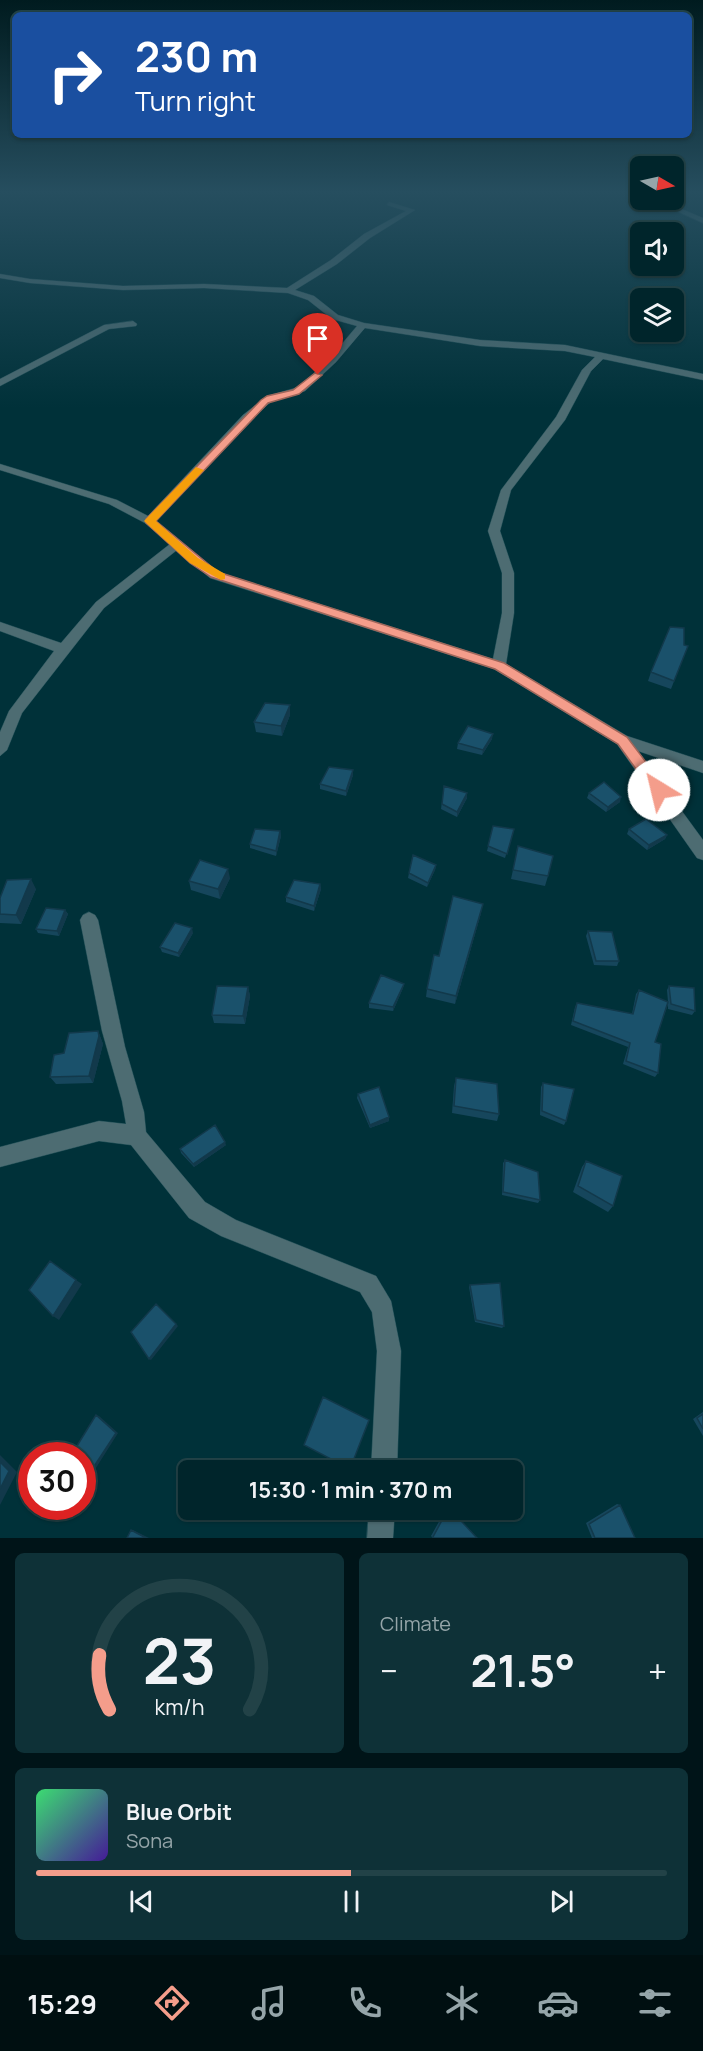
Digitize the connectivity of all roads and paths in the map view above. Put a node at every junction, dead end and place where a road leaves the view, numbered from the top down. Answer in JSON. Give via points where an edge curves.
{"nodes":[{"id":1,"x":331,"y":264,"type":"edge"},
{"id":2,"x":0,"y":276,"type":"edge"},
{"id":3,"x":290,"y":291,"type":"junction"},
{"id":4,"x":133,"y":324,"type":"dead end"},
{"id":5,"x":363,"y":325,"type":"junction"},
{"id":6,"x":602,"y":355,"type":"junction"},
{"id":7,"x":703,"y":377,"type":"edge"},
{"id":8,"x":0,"y":383,"type":"edge"},
{"id":9,"x":0,"y":467,"type":"edge"},
{"id":10,"x":150,"y":521,"type":"junction"},
{"id":11,"x":176,"y":545,"type":"junction"},
{"id":12,"x":0,"y":626,"type":"edge"},
{"id":13,"x":63,"y":649,"type":"junction"},
{"id":14,"x":499,"y":666,"type":"junction"},
{"id":15,"x":622,"y":740,"type":"junction"},
{"id":16,"x":0,"y":750,"type":"edge"},
{"id":17,"x":703,"y":767,"type":"edge"},
{"id":18,"x":703,"y":853,"type":"edge"},
{"id":19,"x":89,"y":920,"type":"dead end"},
{"id":20,"x":136,"y":1136,"type":"junction"},
{"id":21,"x":0,"y":1156,"type":"edge"},
{"id":22,"x":384,"y":1460,"type":"edge"}],
"edges":[{"from":1,"to":3,"type":"street"},
{"from":2,"to":3,"type":"street","via":[[123,288],[204,286]]},
{"from":3,"to":5,"type":"street","via":[[312,298],[335,317]]},
{"from":4,"to":8,"type":"street","via":[[107,327]]},
{"from":5,"to":6,"type":"street","via":[[480,343],[565,348]]},
{"from":5,"to":10,"type":"street","via":[[302,389],[270,398],[247,417]]},
{"from":6,"to":7,"type":"street"},
{"from":6,"to":14,"type":"street","via":[[587,370],[561,418],[506,489],[494,531],[508,573],[508,613]]},
{"from":9,"to":10,"type":"street","via":[[113,502]]},
{"from":10,"to":11,"type":"street"},
{"from":11,"to":13,"type":"street","via":[[100,605]]},
{"from":11,"to":14,"type":"street","via":[[214,575]]},
{"from":12,"to":13,"type":"street"},
{"from":13,"to":16,"type":"street","via":[[16,711]]},
{"from":14,"to":15,"type":"street"},
{"from":15,"to":17,"type":"street"},
{"from":15,"to":18,"type":"street"},
{"from":19,"to":20,"type":"street","via":[[115,1046],[133,1098]]},
{"from":20,"to":21,"type":"street","via":[[99,1131]]},
{"from":20,"to":22,"type":"street","via":[[197,1210],[229,1228],[368,1284],[383,1309],[389,1351]]}]}
